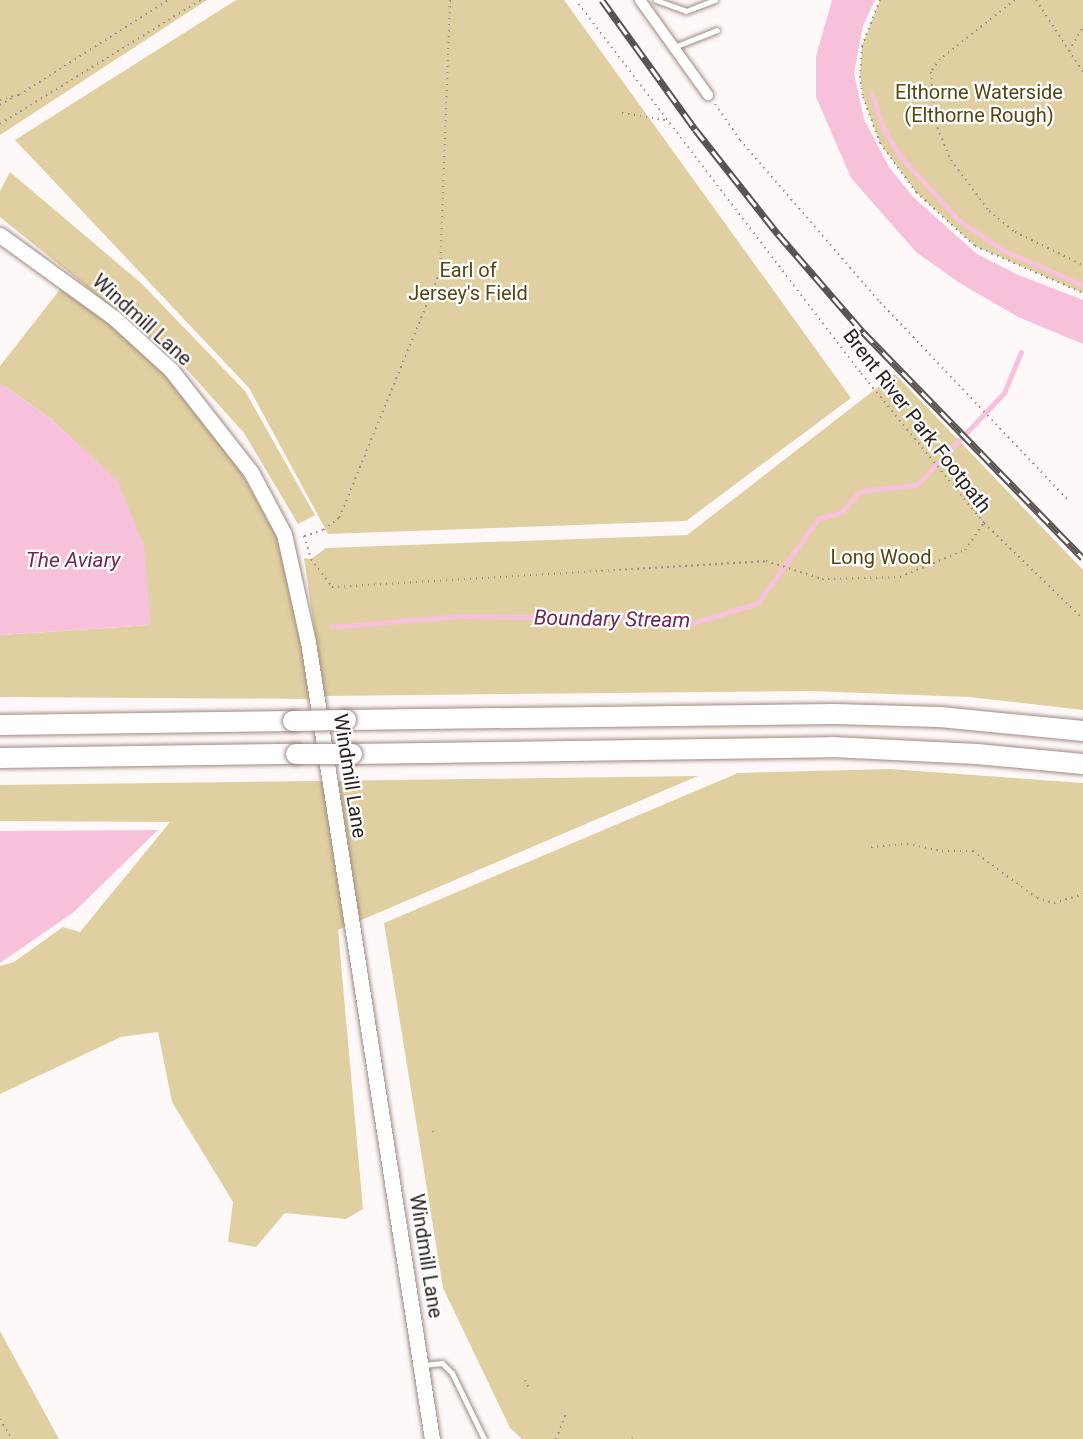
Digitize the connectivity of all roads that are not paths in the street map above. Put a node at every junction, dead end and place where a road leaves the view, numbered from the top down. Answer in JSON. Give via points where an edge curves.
{"nodes":[{"id":1,"x":640,"y":0,"type":"edge"},
{"id":2,"x":656,"y":0,"type":"edge"},
{"id":3,"x":715,"y":0,"type":"edge"},
{"id":4,"x":717,"y":30,"type":"dead end"},
{"id":5,"x":673,"y":47,"type":"junction"},
{"id":6,"x":708,"y":95,"type":"road end"},
{"id":7,"x":0,"y":236,"type":"edge"},
{"id":8,"x":0,"y":725,"type":"edge"},
{"id":9,"x":1083,"y":732,"type":"edge"},
{"id":10,"x":0,"y":758,"type":"edge"},
{"id":11,"x":1083,"y":764,"type":"edge"},
{"id":12,"x":421,"y":1365,"type":"junction"},
{"id":13,"x":432,"y":1439,"type":"edge"},
{"id":14,"x":484,"y":1439,"type":"edge"}],
"edges":[{"from":1,"to":5,"type":"street"},
{"from":2,"to":3,"type":"lane","via":[[686,11]]},
{"from":4,"to":5,"type":"lane"},
{"from":5,"to":6,"type":"street"},
{"from":7,"to":12,"type":"main road","name":"Windmill Lane","via":[[113,317],[171,370],[250,472],[284,534],[308,642]]},
{"from":8,"to":9,"type":"highway","bridge":true,"via":[[845,714],[940,717]]},
{"from":10,"to":11,"type":"highway","bridge":true,"via":[[832,747]]},
{"from":12,"to":13,"type":"main road","name":"Windmill Lane"},
{"from":12,"to":14,"type":"lane","via":[[442,1364],[452,1373]]}]}
